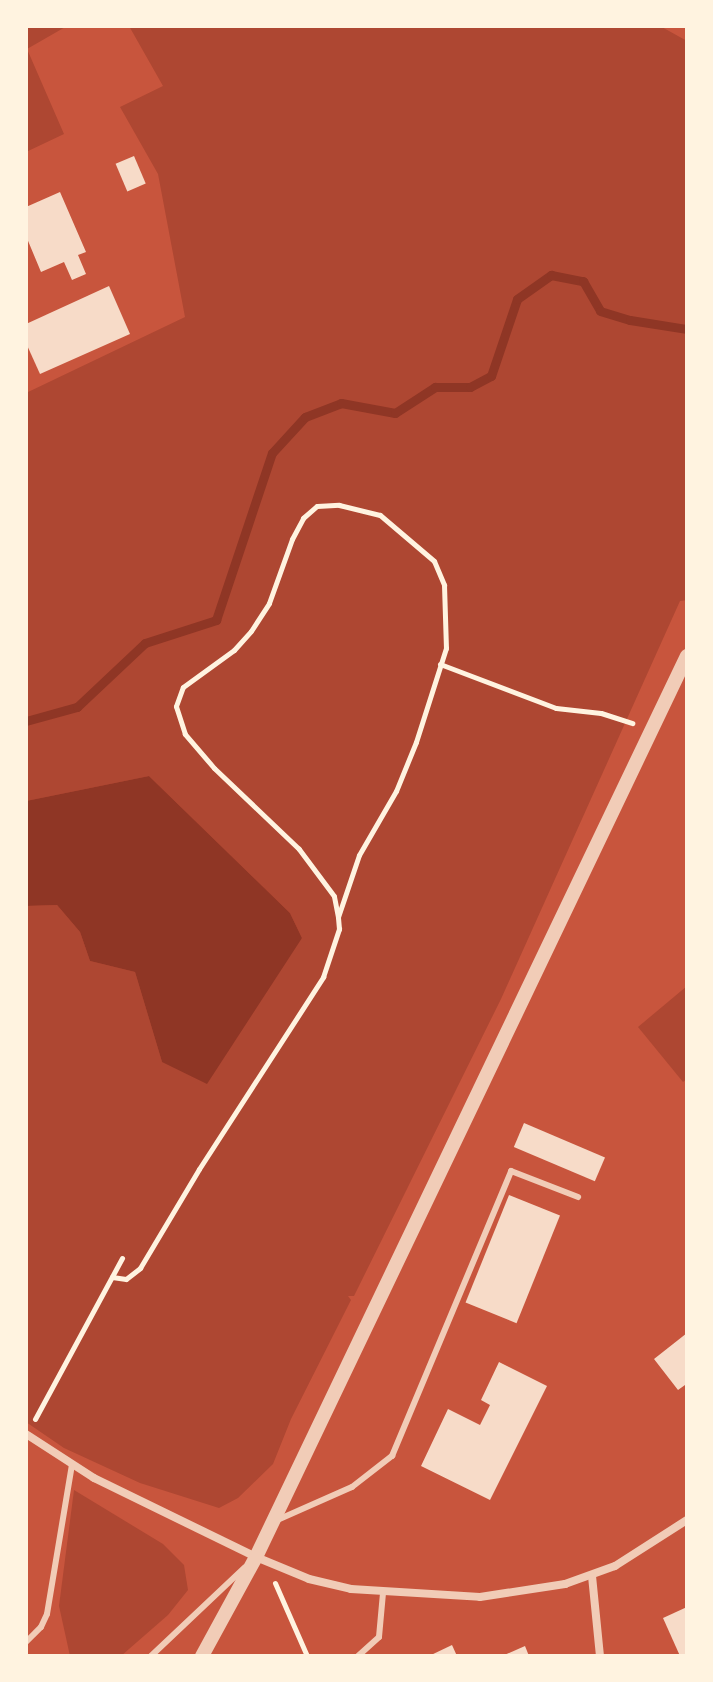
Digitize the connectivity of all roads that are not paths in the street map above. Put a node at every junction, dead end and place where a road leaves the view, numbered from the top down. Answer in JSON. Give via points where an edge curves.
{"nodes":[{"id":1,"x":687,"y":656,"type":"edge"},
{"id":2,"x":578,"y":1197,"type":"dead end"},
{"id":3,"x":26,"y":1434,"type":"edge"},
{"id":4,"x":72,"y":1464,"type":"junction"},
{"id":5,"x":687,"y":1520,"type":"edge"},
{"id":6,"x":272,"y":1523,"type":"junction"},
{"id":7,"x":256,"y":1557,"type":"junction"},
{"id":8,"x":592,"y":1576,"type":"junction"},
{"id":9,"x":383,"y":1593,"type":"junction"},
{"id":10,"x":26,"y":1642,"type":"edge"},
{"id":11,"x":151,"y":1656,"type":"edge"},
{"id":12,"x":202,"y":1656,"type":"edge"},
{"id":13,"x":358,"y":1656,"type":"edge"},
{"id":14,"x":600,"y":1656,"type":"edge"}],
"edges":[{"from":1,"to":6,"type":"street"},
{"from":2,"to":6,"type":"lane","via":[[511,1171],[392,1456],[352,1487]]},
{"from":3,"to":4,"type":"street"},
{"from":4,"to":7,"type":"street"},
{"from":4,"to":10,"type":"lane","via":[[47,1614]]},
{"from":5,"to":8,"type":"street"},
{"from":6,"to":7,"type":"street"},
{"from":7,"to":9,"type":"street","via":[[309,1579]]},
{"from":7,"to":11,"type":"lane"},
{"from":7,"to":12,"type":"street"},
{"from":8,"to":9,"type":"street","via":[[506,1596]]},
{"from":8,"to":14,"type":"street"},
{"from":9,"to":13,"type":"lane","via":[[379,1637]]}]}
